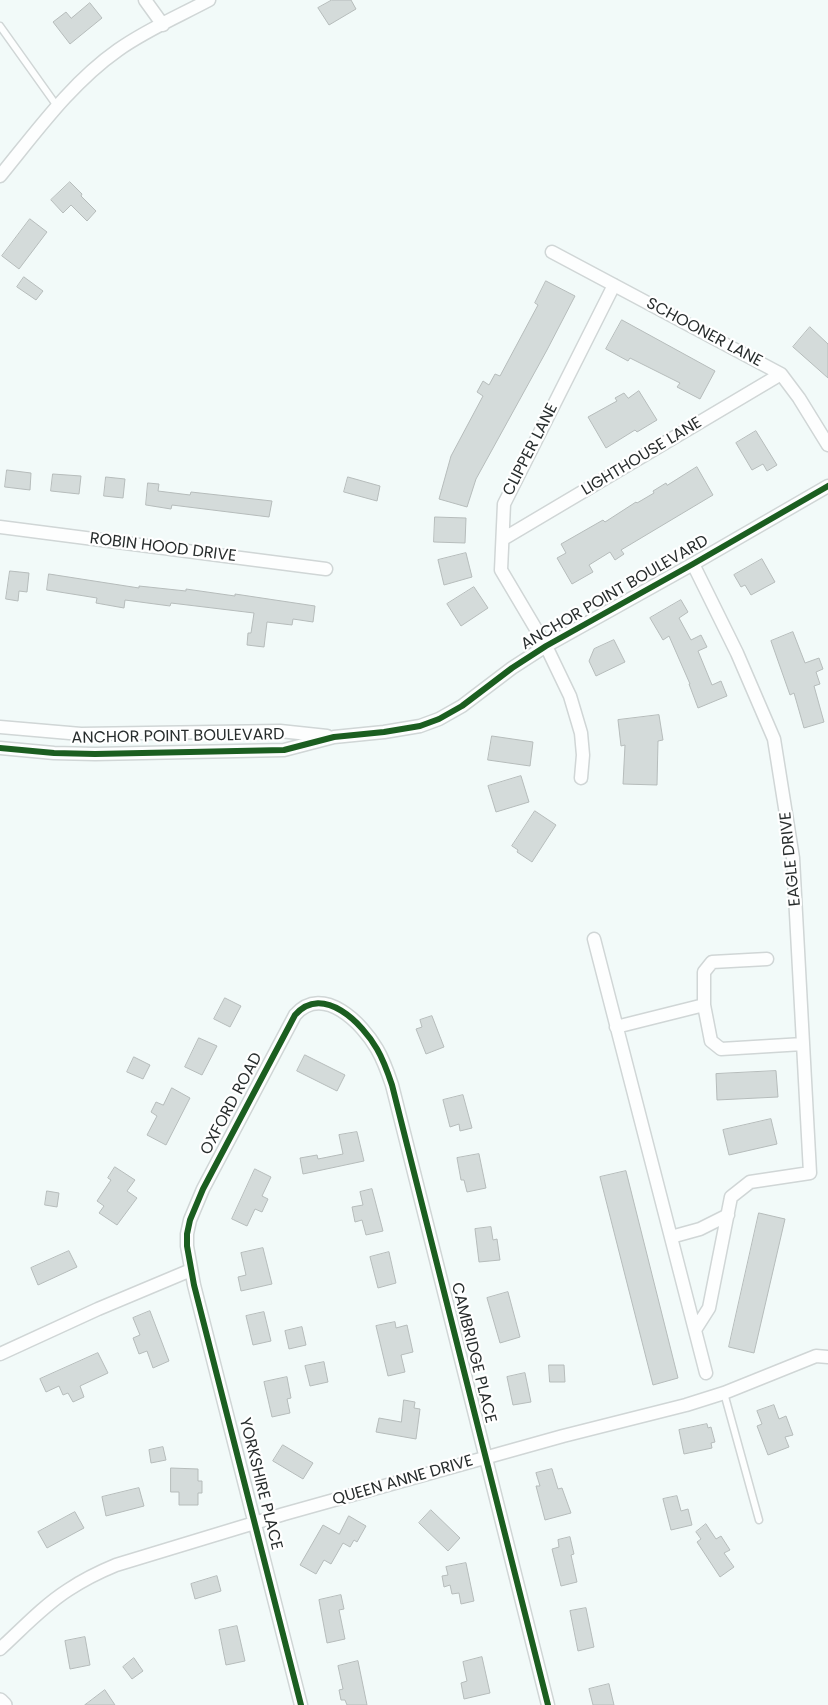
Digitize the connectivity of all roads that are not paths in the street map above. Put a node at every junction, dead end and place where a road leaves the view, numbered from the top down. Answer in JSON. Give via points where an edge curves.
{"nodes":[{"id":1,"x":145,"y":0,"type":"edge"},
{"id":2,"x":209,"y":0,"type":"edge"},
{"id":3,"x":163,"y":25,"type":"junction"},
{"id":4,"x":0,"y":26,"type":"edge"},
{"id":5,"x":57,"y":106,"type":"junction"},
{"id":6,"x":0,"y":176,"type":"edge"},
{"id":7,"x":552,"y":252,"type":"dead end"},
{"id":8,"x":614,"y":285,"type":"junction"},
{"id":9,"x":781,"y":374,"type":"junction"},
{"id":10,"x":828,"y":445,"type":"edge"},
{"id":11,"x":828,"y":486,"type":"edge"},
{"id":12,"x":0,"y":527,"type":"edge"},
{"id":13,"x":502,"y":539,"type":"junction"},
{"id":14,"x":693,"y":564,"type":"junction"},
{"id":15,"x":326,"y":568,"type":"dead end"},
{"id":16,"x":546,"y":646,"type":"junction"},
{"id":17,"x":0,"y":727,"type":"edge"},
{"id":18,"x":334,"y":737,"type":"junction"},
{"id":19,"x":0,"y":748,"type":"edge"},
{"id":20,"x":581,"y":778,"type":"dead end"},
{"id":21,"x":594,"y":939,"type":"dead end"},
{"id":22,"x":767,"y":958,"type":"dead end"},
{"id":23,"x":704,"y":1005,"type":"junction"},
{"id":24,"x":352,"y":1018,"type":"joint"},
{"id":25,"x":616,"y":1028,"type":"junction"},
{"id":26,"x":803,"y":1044,"type":"junction"},
{"id":27,"x":728,"y":1215,"type":"junction"},
{"id":28,"x":671,"y":1237,"type":"junction"},
{"id":29,"x":191,"y":1270,"type":"junction"},
{"id":30,"x":695,"y":1330,"type":"junction"},
{"id":31,"x":0,"y":1354,"type":"edge"},
{"id":32,"x":828,"y":1357,"type":"edge"},
{"id":33,"x":706,"y":1373,"type":"dead end"},
{"id":34,"x":724,"y":1393,"type":"junction"},
{"id":35,"x":486,"y":1458,"type":"junction"},
{"id":36,"x":759,"y":1520,"type":"dead end"},
{"id":37,"x":255,"y":1523,"type":"junction"},
{"id":38,"x":0,"y":1649,"type":"edge"},
{"id":39,"x":0,"y":1701,"type":"edge"},
{"id":40,"x":4,"y":1705,"type":"edge"},
{"id":41,"x":301,"y":1705,"type":"edge"},
{"id":42,"x":548,"y":1705,"type":"edge"}],
"edges":[{"from":1,"to":3,"type":"street"},
{"from":2,"to":3,"type":"street"},
{"from":3,"to":5,"type":"street","via":[[118,50],[91,71]]},
{"from":4,"to":5,"type":"lane"},
{"from":5,"to":6,"type":"street"},
{"from":7,"to":8,"type":"street","name":"SCHOONER LANE"},
{"from":8,"to":9,"type":"street","name":"SCHOONER LANE"},
{"from":8,"to":13,"type":"street","name":"CLIPPER LANE","via":[[504,504]]},
{"from":9,"to":10,"type":"street","name":"SCHOONER LANE"},
{"from":9,"to":13,"type":"street","name":"LIGHTHOUSE LANE"},
{"from":11,"to":14,"type":"street","name":"ANCHOR POINT BOULEVARD"},
{"from":12,"to":15,"type":"street","name":"ROBIN HOOD DRIVE"},
{"from":13,"to":16,"type":"street","name":"CLIPPER LANE","via":[[501,570]]},
{"from":14,"to":16,"type":"street","name":"ANCHOR POINT BOULEVARD"},
{"from":14,"to":26,"type":"street","name":"EAGLE DRIVE","via":[[737,653],[774,739],[794,858]]},
{"from":16,"to":18,"type":"street","name":"ANCHOR POINT BOULEVARD","via":[[439,719],[420,726]]},
{"from":16,"to":20,"type":"street","name":"CLIPPER LANE","via":[[570,696],[581,733]]},
{"from":17,"to":18,"type":"street","name":"ANCHOR POINT BOULEVARD","via":[[96,734],[280,731]]},
{"from":18,"to":19,"type":"street","name":"ANCHOR POINT BOULEVARD","via":[[284,750],[202,753],[54,753]]},
{"from":21,"to":25,"type":"street"},
{"from":22,"to":23,"type":"street","via":[[712,962],[704,972]]},
{"from":23,"to":25,"type":"street"},
{"from":23,"to":26,"type":"street","via":[[711,1041],[721,1049]]},
{"from":24,"to":29,"type":"street","name":"OXFORD ROAD","via":[[337,1007],[321,1003],[300,1009],[295,1015],[202,1189],[187,1234]]},
{"from":24,"to":35,"type":"street","name":"CAMBRIDGE PLACE","via":[[377,1048],[392,1085]]},
{"from":25,"to":28,"type":"street"},
{"from":26,"to":27,"type":"street","name":"EAGLE DRIVE","via":[[810,1173],[750,1182],[732,1197]]},
{"from":27,"to":28,"type":"street","via":[[700,1229]]},
{"from":27,"to":30,"type":"street","via":[[709,1308]]},
{"from":28,"to":30,"type":"street"},
{"from":29,"to":31,"type":"street"},
{"from":29,"to":37,"type":"street","name":"YORKSHIRE PLACE"},
{"from":30,"to":33,"type":"street"},
{"from":32,"to":34,"type":"street","name":"QUEEN ANNE DRIVE","via":[[816,1356]]},
{"from":34,"to":35,"type":"street","name":"QUEEN ANNE DRIVE"},
{"from":34,"to":36,"type":"lane"},
{"from":35,"to":37,"type":"street","name":"QUEEN ANNE DRIVE"},
{"from":35,"to":42,"type":"street","name":"CAMBRIDGE PLACE"},
{"from":37,"to":38,"type":"street","name":"QUEEN ANNE DRIVE","via":[[116,1565],[91,1576],[55,1599]]},
{"from":37,"to":41,"type":"street","name":"YORKSHIRE PLACE"},
{"from":39,"to":40,"type":"street"}]}
